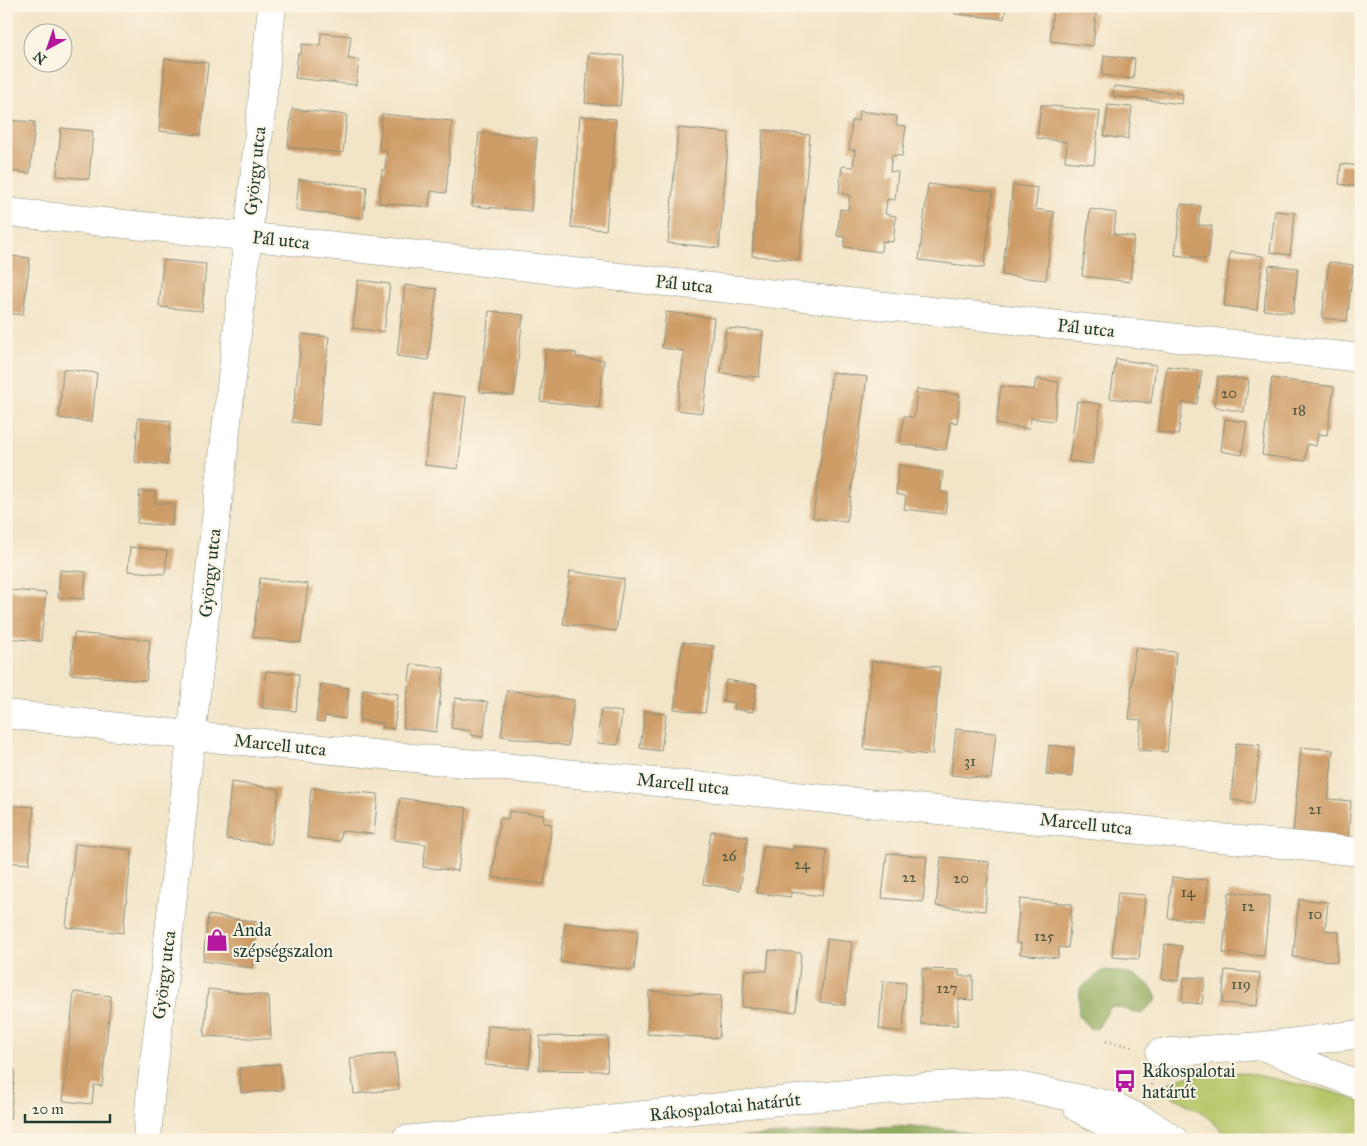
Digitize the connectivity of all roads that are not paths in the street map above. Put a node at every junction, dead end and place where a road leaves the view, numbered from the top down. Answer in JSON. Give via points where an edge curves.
{"nodes":[{"id":1,"x":272,"y":6,"type":"edge"},
{"id":2,"x":6,"y":212,"type":"edge"},
{"id":3,"x":248,"y":237,"type":"junction"},
{"id":4,"x":1361,"y":358,"type":"edge"},
{"id":5,"x":6,"y":714,"type":"edge"},
{"id":6,"x":191,"y":736,"type":"junction"},
{"id":7,"x":1361,"y":852,"type":"edge"},
{"id":8,"x":1361,"y":1034,"type":"edge"},
{"id":9,"x":1262,"y":1046,"type":"junction"},
{"id":10,"x":1160,"y":1053,"type":"dead end"},
{"id":11,"x":1361,"y":1086,"type":"edge"},
{"id":12,"x":1046,"y":1091,"type":"junction"},
{"id":13,"x":147,"y":1140,"type":"edge"},
{"id":14,"x":405,"y":1140,"type":"edge"},
{"id":15,"x":1129,"y":1140,"type":"edge"},
{"id":16,"x":1174,"y":1140,"type":"edge"}],
"edges":[{"from":1,"to":3,"type":"street","name":"György utca"},
{"from":2,"to":3,"type":"street","name":"Pál utca"},
{"from":3,"to":4,"type":"street","name":"Pál utca"},
{"from":3,"to":6,"type":"street","name":"György utca"},
{"from":5,"to":6,"type":"street","name":"Marcell utca"},
{"from":6,"to":7,"type":"street","name":"Marcell utca"},
{"from":6,"to":13,"type":"street","name":"György utca"},
{"from":8,"to":9,"type":"street"},
{"from":9,"to":10,"type":"street"},
{"from":9,"to":11,"type":"street"},
{"from":12,"to":14,"type":"street","name":"Rákospalotai határút","via":[[996,1083],[903,1089]]},
{"from":12,"to":15,"type":"street","name":"Rákospalotai határút","via":[[1109,1125]]},
{"from":12,"to":16,"type":"street","name":"Rákospalotai határút","via":[[1114,1106]]}]}
